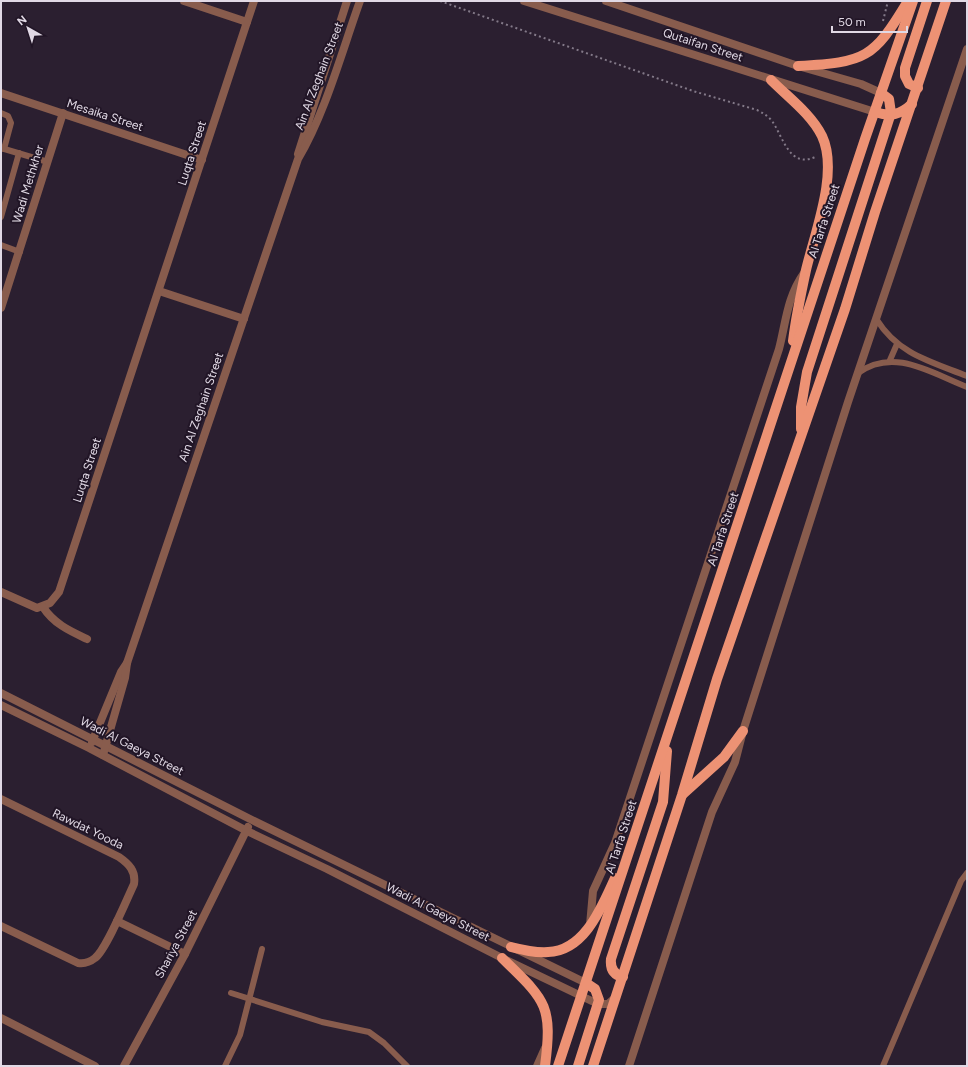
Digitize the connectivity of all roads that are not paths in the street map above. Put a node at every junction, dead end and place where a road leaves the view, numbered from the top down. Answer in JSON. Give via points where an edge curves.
{"nodes":[{"id":1,"x":184,"y":1,"type":"edge"},
{"id":2,"x":254,"y":1,"type":"edge"},
{"id":3,"x":346,"y":1,"type":"edge"},
{"id":4,"x":360,"y":1,"type":"edge"},
{"id":5,"x":524,"y":1,"type":"edge"},
{"id":6,"x":606,"y":1,"type":"edge"},
{"id":7,"x":908,"y":1,"type":"edge"},
{"id":8,"x":914,"y":1,"type":"edge"},
{"id":9,"x":927,"y":1,"type":"edge"},
{"id":10,"x":946,"y":1,"type":"edge"},
{"id":11,"x":247,"y":22,"type":"junction"},
{"id":12,"x":967,"y":49,"type":"edge"},
{"id":13,"x":798,"y":66,"type":"junction"},
{"id":14,"x":771,"y":80,"type":"junction"},
{"id":15,"x":918,"y":88,"type":"junction"},
{"id":16,"x":1,"y":93,"type":"edge"},
{"id":17,"x":881,"y":93,"type":"junction"},
{"id":18,"x":912,"y":104,"type":"junction"},
{"id":19,"x":875,"y":112,"type":"junction"},
{"id":20,"x":1,"y":113,"type":"edge"},
{"id":21,"x":63,"y":114,"type":"junction"},
{"id":22,"x":890,"y":116,"type":"junction"},
{"id":23,"x":2,"y":148,"type":"edge"},
{"id":24,"x":19,"y":153,"type":"junction"},
{"id":25,"x":298,"y":159,"type":"junction"},
{"id":26,"x":202,"y":160,"type":"junction"},
{"id":27,"x":48,"y":162,"type":"junction"},
{"id":28,"x":1,"y":217,"type":"edge"},
{"id":29,"x":1,"y":245,"type":"edge"},
{"id":30,"x":20,"y":252,"type":"junction"},
{"id":31,"x":806,"y":271,"type":"junction"},
{"id":32,"x":159,"y":291,"type":"junction"},
{"id":33,"x":1,"y":308,"type":"edge"},
{"id":34,"x":244,"y":319,"type":"junction"},
{"id":35,"x":877,"y":320,"type":"junction"},
{"id":36,"x":897,"y":344,"type":"junction"},
{"id":37,"x":890,"y":360,"type":"junction"},
{"id":38,"x":790,"y":364,"type":"junction"},
{"id":39,"x":858,"y":373,"type":"junction"},
{"id":40,"x":967,"y":376,"type":"edge"},
{"id":41,"x":967,"y":387,"type":"edge"},
{"id":42,"x":800,"y":438,"type":"junction"},
{"id":43,"x":1,"y":592,"type":"edge"},
{"id":44,"x":44,"y":607,"type":"junction"},
{"id":45,"x":87,"y":639,"type":"dead end"},
{"id":46,"x":127,"y":663,"type":"junction"},
{"id":47,"x":1,"y":693,"type":"edge"},
{"id":48,"x":1,"y":705,"type":"edge"},
{"id":49,"x":743,"y":731,"type":"junction"},
{"id":50,"x":94,"y":739,"type":"junction"},
{"id":51,"x":667,"y":739,"type":"junction"},
{"id":52,"x":106,"y":746,"type":"junction"},
{"id":53,"x":89,"y":748,"type":"junction"},
{"id":54,"x":103,"y":755,"type":"junction"},
{"id":55,"x":682,"y":795,"type":"junction"},
{"id":56,"x":1,"y":799,"type":"edge"},
{"id":57,"x":252,"y":820,"type":"junction"},
{"id":58,"x":246,"y":831,"type":"junction"},
{"id":59,"x":630,"y":848,"type":"junction"},
{"id":60,"x":967,"y":873,"type":"edge"},
{"id":61,"x":117,"y":921,"type":"junction"},
{"id":62,"x":590,"y":925,"type":"junction"},
{"id":63,"x":1,"y":926,"type":"edge"},
{"id":64,"x":511,"y":947,"type":"junction"},
{"id":65,"x":262,"y":949,"type":"dead end"},
{"id":66,"x":185,"y":954,"type":"junction"},
{"id":67,"x":502,"y":958,"type":"junction"},
{"id":68,"x":623,"y":977,"type":"junction"},
{"id":69,"x":586,"y":983,"type":"junction"},
{"id":70,"x":231,"y":992,"type":"dead end"},
{"id":71,"x":617,"y":995,"type":"junction"},
{"id":72,"x":582,"y":996,"type":"junction"},
{"id":73,"x":249,"y":998,"type":"junction"},
{"id":74,"x":598,"y":1004,"type":"junction"},
{"id":75,"x":1,"y":1018,"type":"edge"},
{"id":76,"x":548,"y":1042,"type":"junction"},
{"id":77,"x":95,"y":1066,"type":"edge"},
{"id":78,"x":124,"y":1066,"type":"edge"},
{"id":79,"x":225,"y":1066,"type":"edge"},
{"id":80,"x":407,"y":1066,"type":"edge"},
{"id":81,"x":537,"y":1066,"type":"edge"},
{"id":82,"x":545,"y":1066,"type":"edge"},
{"id":83,"x":558,"y":1066,"type":"edge"},
{"id":84,"x":578,"y":1066,"type":"edge"},
{"id":85,"x":593,"y":1066,"type":"edge"},
{"id":86,"x":629,"y":1066,"type":"edge"},
{"id":87,"x":883,"y":1066,"type":"edge"}],
"edges":[{"from":1,"to":11,"type":"street"},
{"from":2,"to":11,"type":"street","name":"Luqta Street"},
{"from":3,"to":25,"type":"street","name":"Ain Al Zeghain Street","via":[[300,142]]},
{"from":4,"to":25,"type":"street","name":"Ain Al Zeghain Street","via":[[326,96]]},
{"from":5,"to":14,"type":"street","name":"Qutaifan Street"},
{"from":6,"to":13,"type":"street"},
{"from":7,"to":13,"type":"main road","via":[[884,38],[868,54],[850,61]]},
{"from":8,"to":17,"type":"main road","name":"Al Tarfa Street"},
{"from":9,"to":15,"type":"main road","via":[[904,71],[909,84]]},
{"from":10,"to":15,"type":"main road"},
{"from":11,"to":26,"type":"street","name":"Luqta Street"},
{"from":12,"to":35,"type":"street"},
{"from":13,"to":17,"type":"street","via":[[861,84]]},
{"from":14,"to":19,"type":"street","name":"Qutaifan Street"},
{"from":14,"to":31,"type":"main road","via":[[810,118],[823,138],[828,154],[827,186]]},
{"from":15,"to":18,"type":"main road"},
{"from":16,"to":21,"type":"street","name":"Mesaika Street"},
{"from":17,"to":19,"type":"main road","name":"Al Tarfa Street"},
{"from":17,"to":22,"type":"main road","via":[[887,96],[890,102]]},
{"from":18,"to":22,"type":"main road","via":[[898,114]]},
{"from":18,"to":42,"type":"main road"},
{"from":19,"to":22,"type":"main road"},
{"from":19,"to":38,"type":"main road","name":"Al Tarfa Street"},
{"from":20,"to":23,"type":"lane","via":[[8,116],[11,123]]},
{"from":21,"to":26,"type":"street","name":"Mesaika Street"},
{"from":21,"to":27,"type":"street","name":"Wadi Methkher"},
{"from":22,"to":42,"type":"main road","via":[[807,372],[801,407]]},
{"from":23,"to":24,"type":"lane"},
{"from":24,"to":27,"type":"lane"},
{"from":24,"to":28,"type":"lane"},
{"from":25,"to":34,"type":"street","name":"Ain Al Zeghain Street"},
{"from":26,"to":32,"type":"street","name":"Luqta Street"},
{"from":27,"to":30,"type":"street","name":"Wadi Methkher"},
{"from":29,"to":30,"type":"lane"},
{"from":30,"to":33,"type":"street","name":"Wadi Methkher"},
{"from":31,"to":38,"type":"main road"},
{"from":31,"to":62,"type":"street","name":"Al Tarfa Street","via":[[789,303],[779,349],[615,843],[595,886]]},
{"from":32,"to":34,"type":"street"},
{"from":32,"to":44,"type":"street","name":"Luqta Street","via":[[62,583],[55,599]]},
{"from":34,"to":46,"type":"street","name":"Ain Al Zeghain Street"},
{"from":35,"to":36,"type":"lane"},
{"from":35,"to":39,"type":"street"},
{"from":36,"to":37,"type":"lane"},
{"from":36,"to":40,"type":"lane","via":[[912,354]]},
{"from":37,"to":39,"type":"lane","via":[[873,364]]},
{"from":37,"to":41,"type":"lane","via":[[908,363]]},
{"from":38,"to":51,"type":"main road","name":"Al Tarfa Street"},
{"from":39,"to":49,"type":"street"},
{"from":42,"to":55,"type":"main road","via":[[717,679]]},
{"from":43,"to":44,"type":"street","via":[[31,607]]},
{"from":44,"to":45,"type":"street","via":[[60,626]]},
{"from":46,"to":50,"type":"street","name":"Ain Al Zeghain Street"},
{"from":46,"to":52,"type":"street","name":"Ain Al Zeghain Street"},
{"from":47,"to":50,"type":"street","name":"Wadi Al Gaeya Street"},
{"from":48,"to":53,"type":"street","name":"Wadi Al Gaeya Street"},
{"from":49,"to":55,"type":"main road","via":[[724,757]]},
{"from":49,"to":86,"type":"street","via":[[735,762],[712,812]]},
{"from":50,"to":52,"type":"street","name":"Wadi Al Gaeya Street"},
{"from":50,"to":53,"type":"street","name":"Ain Al Zeghain Street"},
{"from":51,"to":59,"type":"main road","name":"Al Tarfa Street"},
{"from":51,"to":68,"type":"main road","via":[[662,802],[611,959],[612,970]]},
{"from":52,"to":54,"type":"street","name":"Ain Al Zeghain Street"},
{"from":52,"to":57,"type":"street","name":"Wadi Al Gaeya Street"},
{"from":53,"to":54,"type":"street","name":"Wadi Al Gaeya Street"},
{"from":54,"to":58,"type":"street","name":"Wadi Al Gaeya Street"},
{"from":55,"to":68,"type":"main road"},
{"from":56,"to":61,"type":"street","name":"Rawdat Yooda","via":[[119,857],[130,866],[135,878],[134,884]]},
{"from":57,"to":58,"type":"street"},
{"from":57,"to":64,"type":"street","name":"Wadi Al Gaeya Street"},
{"from":58,"to":66,"type":"street","name":"Shariya Street"},
{"from":58,"to":67,"type":"street","name":"Wadi Al Gaeya Street"},
{"from":59,"to":62,"type":"main road"},
{"from":59,"to":69,"type":"main road","name":"Al Tarfa Street"},
{"from":60,"to":87,"type":"lane","via":[[961,881]]},
{"from":61,"to":63,"type":"street","name":"Rawdat Yooda","via":[[99,955],[81,964]]},
{"from":61,"to":66,"type":"street"},
{"from":62,"to":64,"type":"main road","via":[[578,939],[558,950],[540,952]]},
{"from":64,"to":69,"type":"street","name":"Wadi Al Gaeya Street"},
{"from":65,"to":73,"type":"lane"},
{"from":66,"to":78,"type":"street","name":"Shariya Street"},
{"from":67,"to":72,"type":"street","name":"Wadi Al Gaeya Street"},
{"from":67,"to":76,"type":"main road","via":[[540,998],[547,1018]]},
{"from":68,"to":71,"type":"main road"},
{"from":69,"to":72,"type":"main road","name":"Al Tarfa Street"},
{"from":69,"to":74,"type":"main road","via":[[596,991]]},
{"from":70,"to":73,"type":"lane"},
{"from":71,"to":74,"type":"street","via":[[608,1004]]},
{"from":71,"to":85,"type":"main road"},
{"from":72,"to":74,"type":"street","name":"Wadi Al Gaeya Street"},
{"from":72,"to":83,"type":"main road","name":"Al Tarfa Street"},
{"from":73,"to":79,"type":"lane","via":[[240,1034]]},
{"from":73,"to":80,"type":"lane","via":[[322,1022],[369,1032]]},
{"from":74,"to":84,"type":"main road"},
{"from":75,"to":77,"type":"street"},
{"from":76,"to":81,"type":"street"},
{"from":76,"to":82,"type":"main road"}]}
